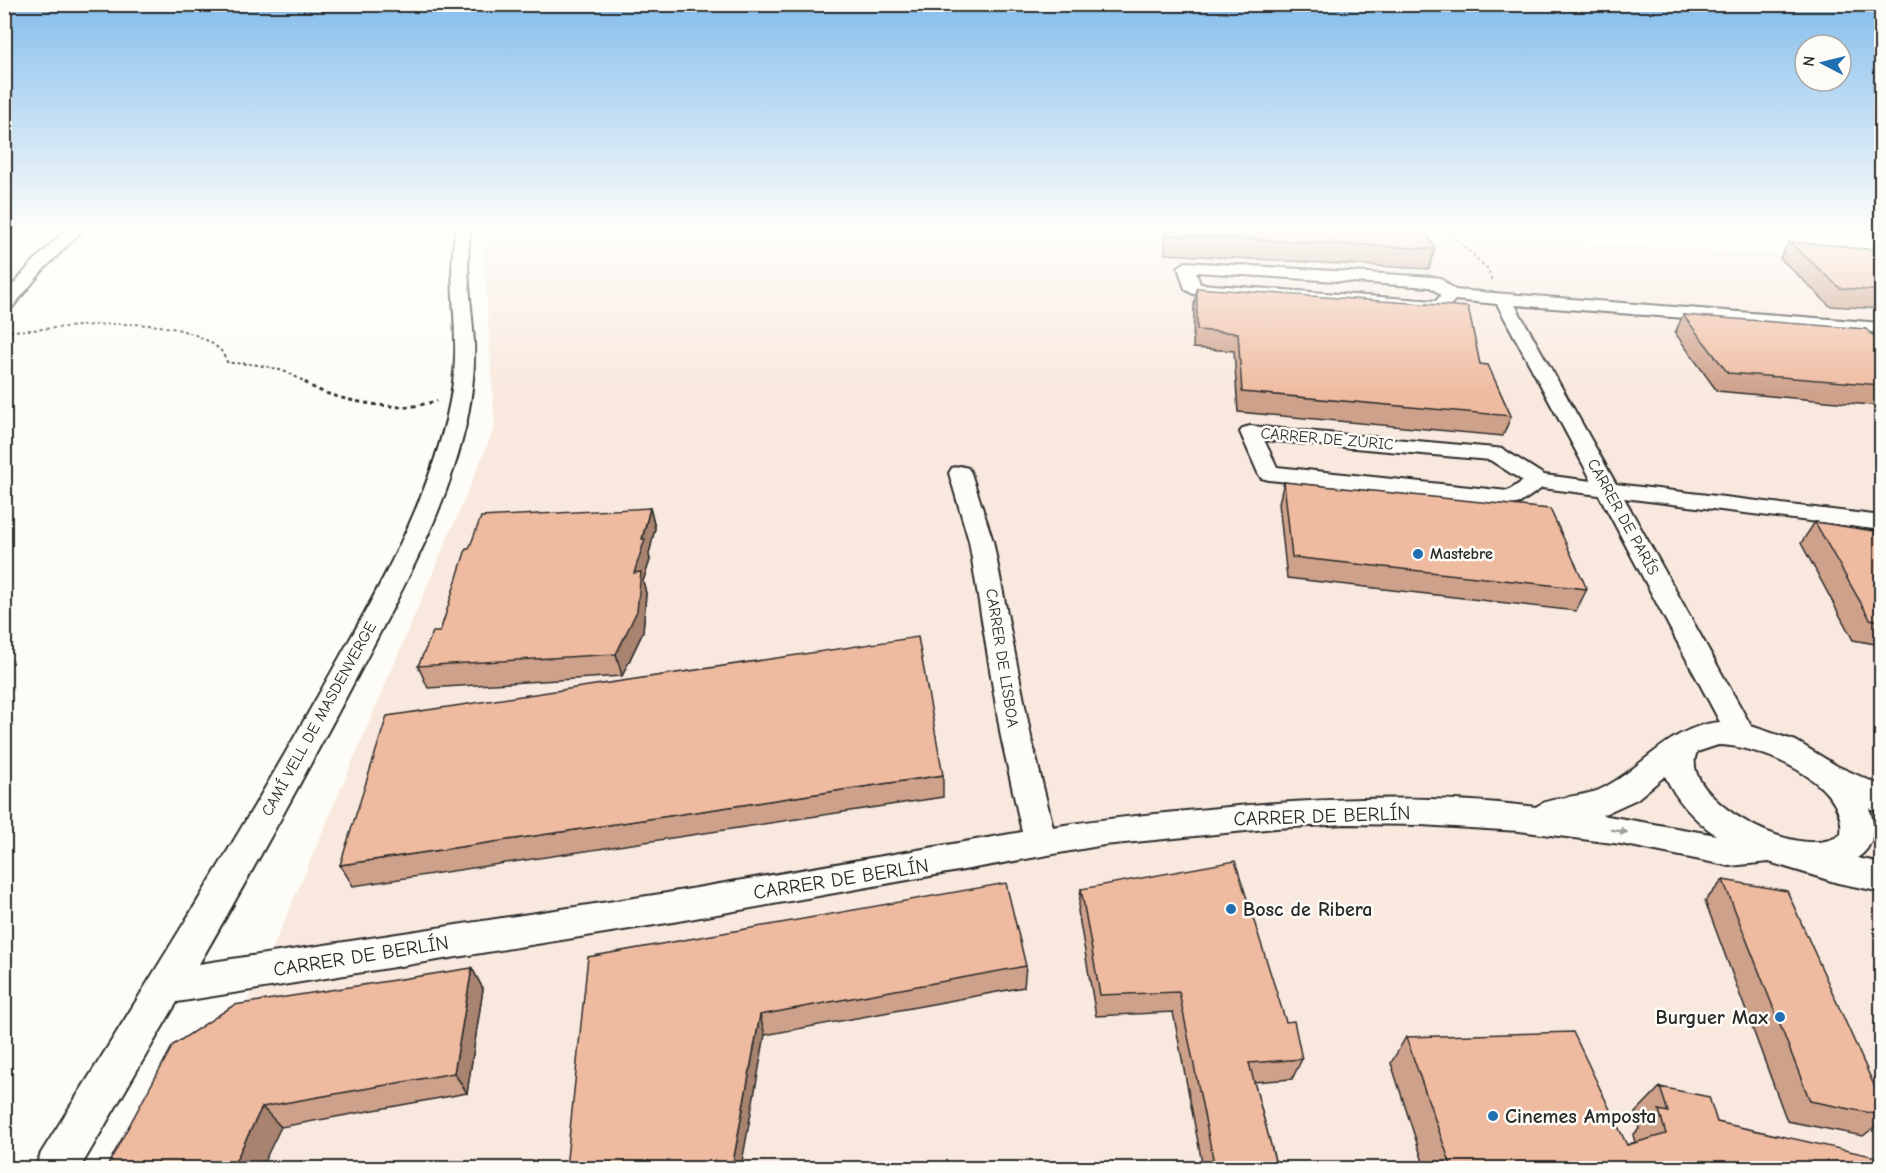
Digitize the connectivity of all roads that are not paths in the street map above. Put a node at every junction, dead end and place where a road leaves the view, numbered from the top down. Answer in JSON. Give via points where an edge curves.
{"nodes":[{"id":1,"x":22,"y":285,"type":"edge"},
{"id":2,"x":460,"y":285,"type":"edge"},
{"id":3,"x":1192,"y":285,"type":"edge"},
{"id":4,"x":1438,"y":285,"type":"edge"},
{"id":5,"x":1451,"y":295,"type":"junction"},
{"id":6,"x":1503,"y":298,"type":"junction"},
{"id":7,"x":4,"y":306,"type":"edge"},
{"id":8,"x":1881,"y":328,"type":"edge"},
{"id":9,"x":960,"y":473,"type":"dead end"},
{"id":10,"x":1538,"y":481,"type":"junction"},
{"id":11,"x":1607,"y":489,"type":"junction"},
{"id":12,"x":1881,"y":523,"type":"edge"},
{"id":13,"x":1742,"y":736,"type":"junction"},
{"id":14,"x":1684,"y":748,"type":"junction"},
{"id":15,"x":1820,"y":771,"type":"junction"},
{"id":16,"x":1881,"y":800,"type":"edge"},
{"id":17,"x":1519,"y":818,"type":"junction"},
{"id":18,"x":1041,"y":844,"type":"junction"},
{"id":19,"x":1768,"y":848,"type":"junction"},
{"id":20,"x":1800,"y":856,"type":"junction"},
{"id":21,"x":1881,"y":878,"type":"edge"},
{"id":22,"x":167,"y":986,"type":"junction"},
{"id":23,"x":56,"y":1168,"type":"edge"}],
"edges":[{"from":1,"to":7,"type":"street"},
{"from":2,"to":22,"type":"street","name":"CAMÍ VELL DE MASDENVERGE","via":[[465,336],[463,377],[456,421],[437,486],[376,616]]},
{"from":3,"to":5,"type":"street","via":[[1193,289],[1440,306]]},
{"from":4,"to":5,"type":"street"},
{"from":5,"to":6,"type":"street"},
{"from":6,"to":8,"type":"street"},
{"from":6,"to":11,"type":"street","name":"CARRER DE PARÍS"},
{"from":9,"to":18,"type":"street","name":"CARRER DE LISBOA","via":[[981,541],[1016,737]]},
{"from":10,"to":10,"type":"street","name":"CARRER DE ZURIC","via":[[1495,454],[1250,432],[1269,473],[1512,498]]},
{"from":10,"to":11,"type":"street","name":"CARRER DE ZURIC"},
{"from":11,"to":12,"type":"street","name":"CARRER DE ZURIC"},
{"from":11,"to":13,"type":"street","name":"CARRER DE PARÍS"},
{"from":13,"to":14,"type":"street","name":"CARRER DE BERLÍN","via":[[1717,734],[1697,738]]},
{"from":13,"to":15,"type":"street","name":"CARRER DE BERLÍN","via":[[1782,748]]},
{"from":14,"to":17,"type":"street","name":"CARRER DE BERLÍN","via":[[1626,790],[1574,812]]},
{"from":14,"to":19,"type":"street","via":[[1678,761],[1682,778],[1694,798],[1738,834]]},
{"from":15,"to":16,"type":"street"},
{"from":15,"to":20,"type":"street","via":[[1840,788],[1853,807],[1859,825],[1856,840],[1844,851]]},
{"from":17,"to":18,"type":"street","name":"CARRER DE BERLÍN","via":[[1345,811],[1104,832]]},
{"from":17,"to":19,"type":"street","name":"CARRER DE BERLÍN","one_way":true,"via":[[1621,831],[1730,852]]},
{"from":18,"to":22,"type":"street","name":"CARRER DE BERLÍN","via":[[667,908]]},
{"from":19,"to":20,"type":"street"},
{"from":20,"to":21,"type":"street"},
{"from":22,"to":23,"type":"street","name":"CAMÍ VELL DE MASDENVERGE"}]}
